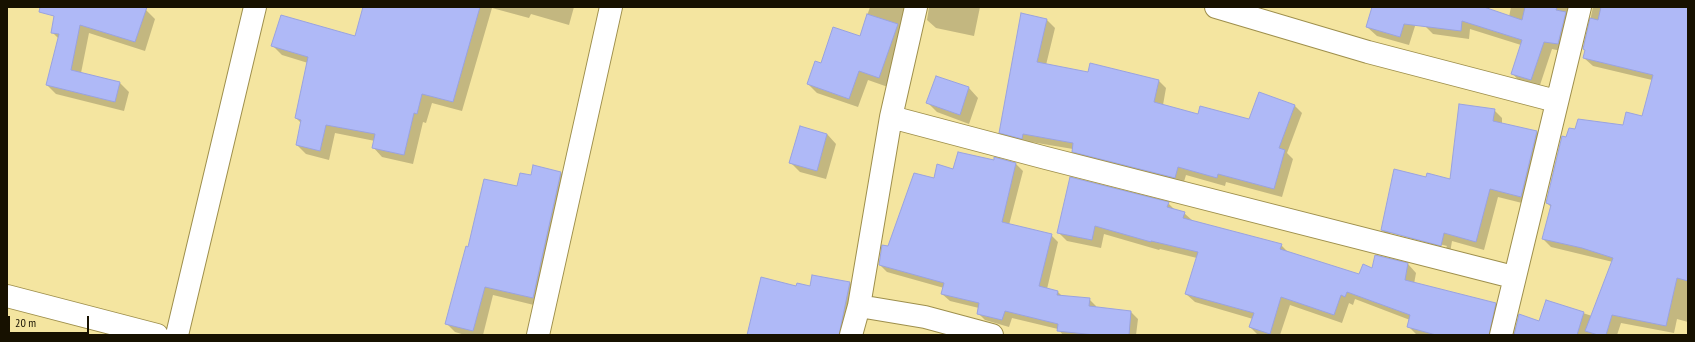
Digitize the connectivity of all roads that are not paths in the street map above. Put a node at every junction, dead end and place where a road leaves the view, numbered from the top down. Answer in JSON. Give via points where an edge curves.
{"nodes":[{"id":1,"x":255,"y":7,"type":"edge"},
{"id":2,"x":611,"y":7,"type":"edge"},
{"id":3,"x":916,"y":7,"type":"edge"},
{"id":4,"x":1216,"y":7,"type":"edge"},
{"id":5,"x":1580,"y":7,"type":"edge"},
{"id":6,"x":1556,"y":102,"type":"junction"},
{"id":7,"x":891,"y":117,"type":"junction"},
{"id":8,"x":1514,"y":277,"type":"junction"},
{"id":9,"x":7,"y":296,"type":"edge"},
{"id":10,"x":860,"y":306,"type":"junction"},
{"id":11,"x":157,"y":335,"type":"edge"},
{"id":12,"x":177,"y":335,"type":"edge"},
{"id":13,"x":538,"y":335,"type":"edge"},
{"id":14,"x":851,"y":335,"type":"edge"},
{"id":15,"x":992,"y":335,"type":"edge"},
{"id":16,"x":1501,"y":335,"type":"edge"}],
"edges":[{"from":1,"to":12,"type":"street"},
{"from":2,"to":13,"type":"street"},
{"from":3,"to":7,"type":"street"},
{"from":4,"to":6,"type":"street","via":[[1368,52]]},
{"from":5,"to":6,"type":"street"},
{"from":6,"to":8,"type":"street"},
{"from":7,"to":8,"type":"street"},
{"from":7,"to":10,"type":"street"},
{"from":8,"to":16,"type":"street"},
{"from":9,"to":11,"type":"street"},
{"from":10,"to":14,"type":"street"},
{"from":10,"to":15,"type":"street","via":[[925,317]]}]}
